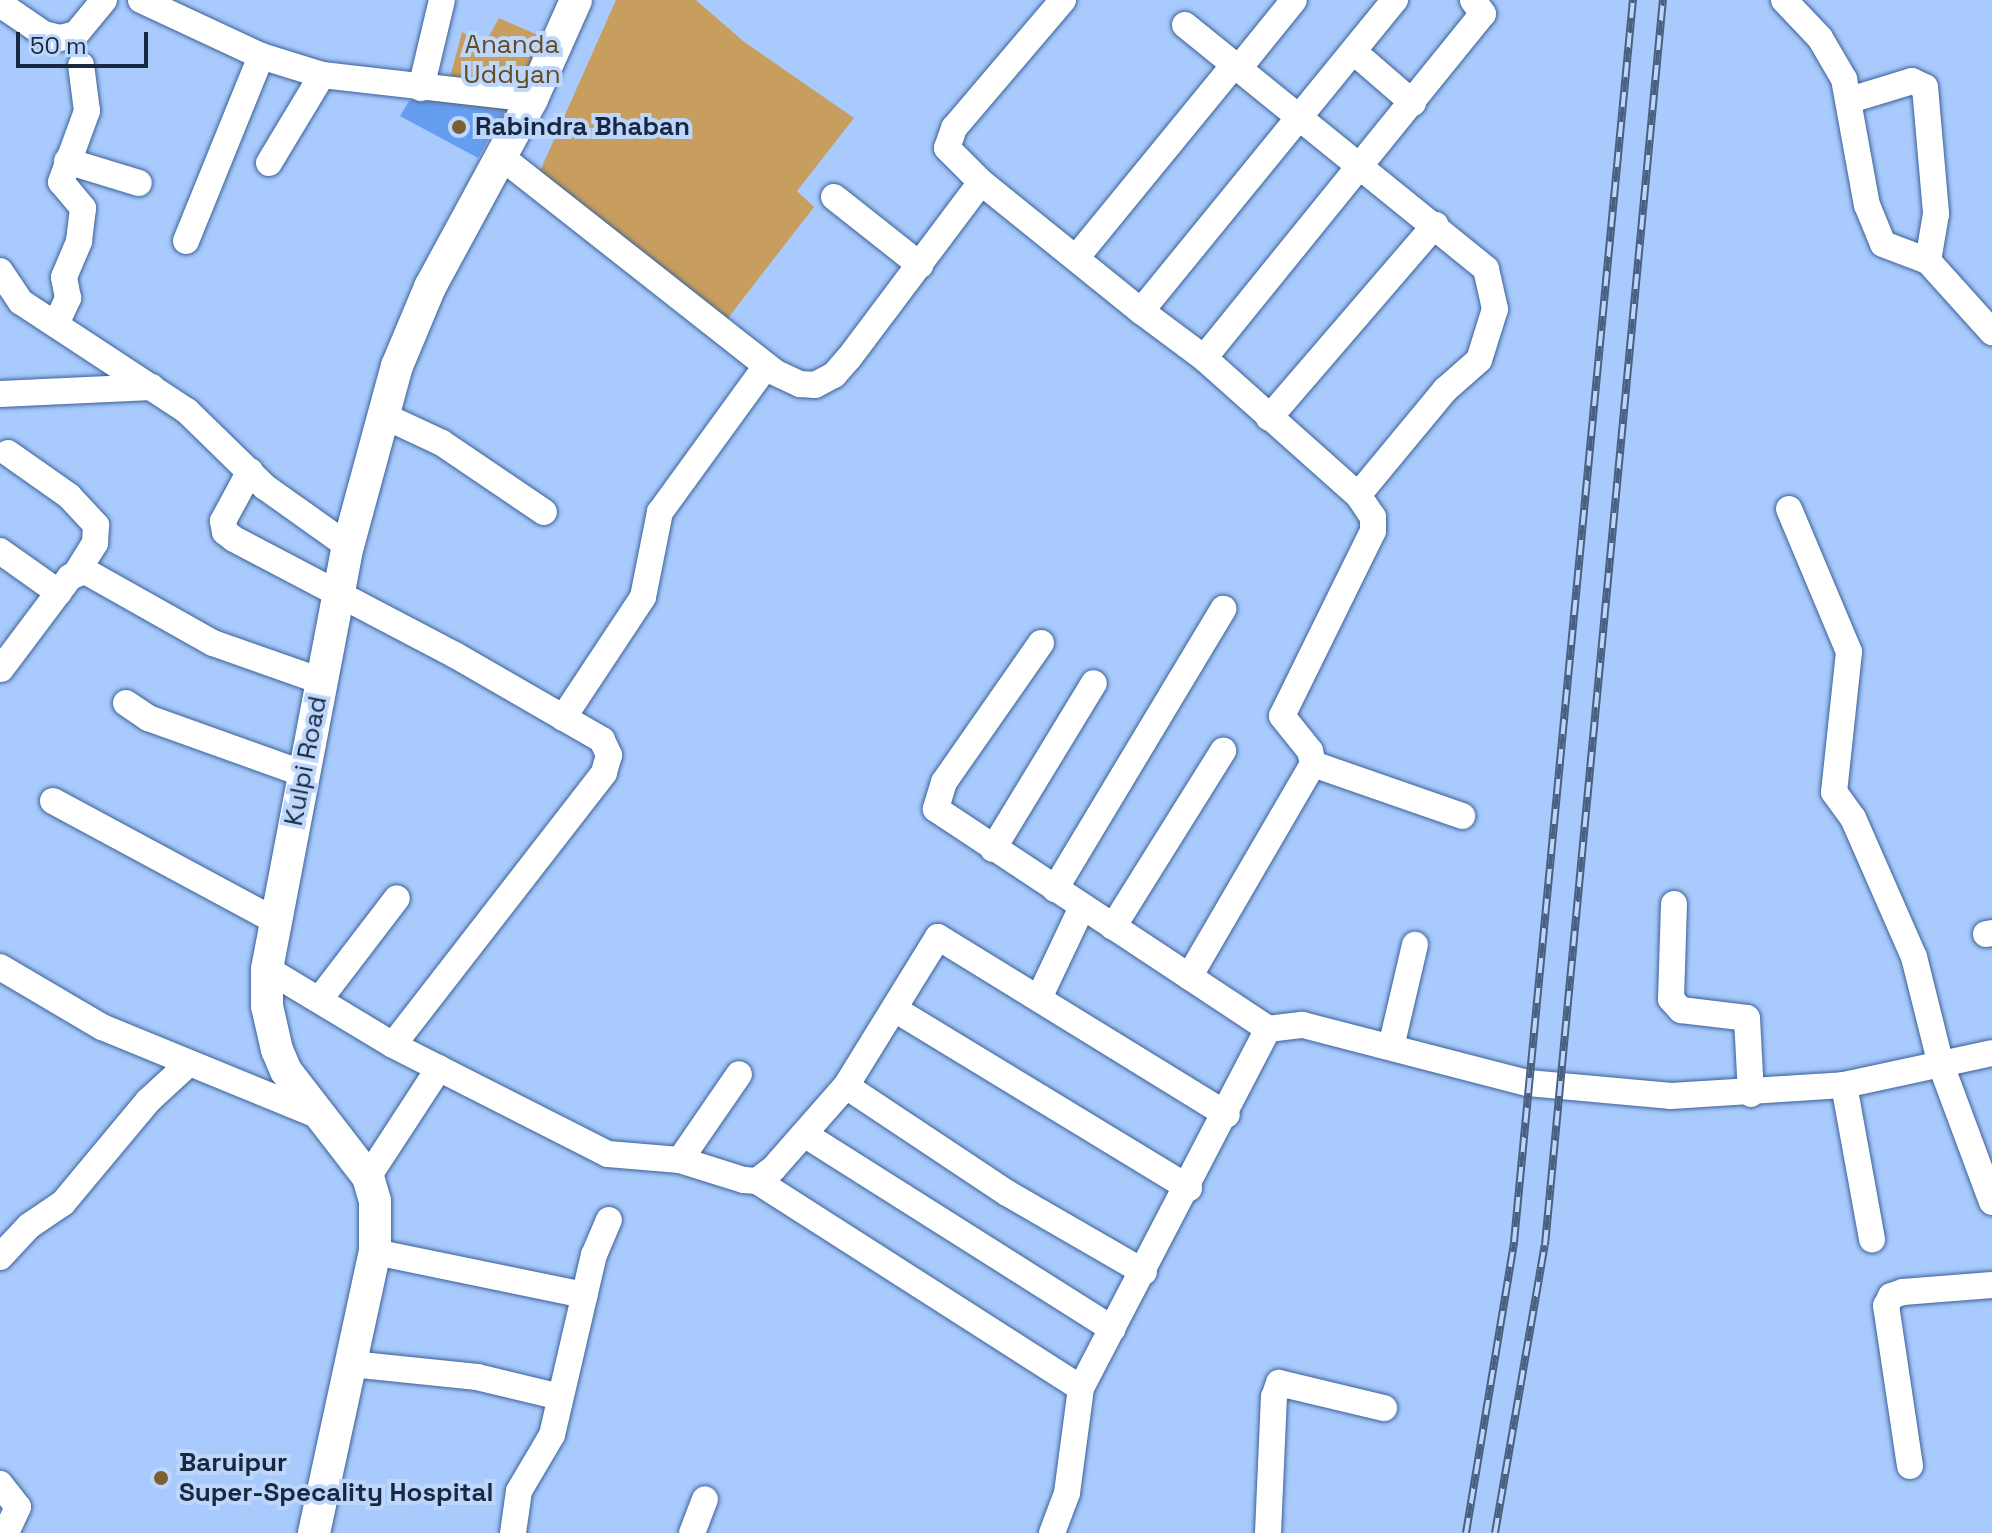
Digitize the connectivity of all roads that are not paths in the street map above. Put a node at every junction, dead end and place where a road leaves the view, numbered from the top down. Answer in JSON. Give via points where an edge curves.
{"nodes":[{"id":1,"x":104,"y":0,"type":"edge"},
{"id":2,"x":141,"y":0,"type":"edge"},
{"id":3,"x":442,"y":0,"type":"edge"},
{"id":4,"x":576,"y":0,"type":"edge"},
{"id":5,"x":1063,"y":0,"type":"edge"},
{"id":6,"x":1294,"y":0,"type":"edge"},
{"id":7,"x":1395,"y":0,"type":"edge"},
{"id":8,"x":1473,"y":0,"type":"edge"},
{"id":9,"x":1784,"y":0,"type":"edge"},
{"id":10,"x":0,"y":4,"type":"edge"},
{"id":11,"x":1185,"y":25,"type":"dead end"},
{"id":12,"x":1354,"y":52,"type":"junction"},
{"id":13,"x":261,"y":56,"type":"junction"},
{"id":14,"x":81,"y":65,"type":"dead end"},
{"id":15,"x":1237,"y":66,"type":"junction"},
{"id":16,"x":322,"y":75,"type":"junction"},
{"id":17,"x":421,"y":88,"type":"junction"},
{"id":18,"x":532,"y":99,"type":"junction"},
{"id":19,"x":1850,"y":100,"type":"junction"},
{"id":20,"x":1413,"y":103,"type":"junction"},
{"id":21,"x":1302,"y":116,"type":"junction"},
{"id":22,"x":500,"y":156,"type":"junction"},
{"id":23,"x":67,"y":161,"type":"junction"},
{"id":24,"x":269,"y":163,"type":"dead end"},
{"id":25,"x":1363,"y":165,"type":"junction"},
{"id":26,"x":981,"y":182,"type":"junction"},
{"id":27,"x":139,"y":183,"type":"dead end"},
{"id":28,"x":834,"y":197,"type":"dead end"},
{"id":29,"x":1435,"y":225,"type":"junction"},
{"id":30,"x":186,"y":241,"type":"dead end"},
{"id":31,"x":1076,"y":258,"type":"junction"},
{"id":32,"x":1928,"y":261,"type":"junction"},
{"id":33,"x":920,"y":265,"type":"junction"},
{"id":34,"x":0,"y":271,"type":"edge"},
{"id":35,"x":1141,"y":311,"type":"junction"},
{"id":36,"x":56,"y":324,"type":"junction"},
{"id":37,"x":1992,"y":332,"type":"edge"},
{"id":38,"x":1204,"y":358,"type":"junction"},
{"id":39,"x":766,"y":366,"type":"junction"},
{"id":40,"x":152,"y":387,"type":"junction"},
{"id":41,"x":0,"y":394,"type":"edge"},
{"id":42,"x":382,"y":415,"type":"junction"},
{"id":43,"x":1269,"y":418,"type":"junction"},
{"id":44,"x":8,"y":453,"type":"dead end"},
{"id":45,"x":250,"y":471,"type":"junction"},
{"id":46,"x":1358,"y":495,"type":"junction"},
{"id":47,"x":1789,"y":509,"type":"dead end"},
{"id":48,"x":544,"y":512,"type":"dead end"},
{"id":49,"x":348,"y":546,"type":"junction"},
{"id":50,"x":0,"y":551,"type":"edge"},
{"id":51,"x":77,"y":572,"type":"junction"},
{"id":52,"x":59,"y":593,"type":"junction"},
{"id":53,"x":338,"y":598,"type":"junction"},
{"id":54,"x":1223,"y":609,"type":"dead end"},
{"id":55,"x":1041,"y":643,"type":"dead end"},
{"id":56,"x":1,"y":669,"type":"edge"},
{"id":57,"x":321,"y":681,"type":"junction"},
{"id":58,"x":1094,"y":683,"type":"dead end"},
{"id":59,"x":126,"y":703,"type":"dead end"},
{"id":60,"x":563,"y":718,"type":"junction"},
{"id":61,"x":1223,"y":751,"type":"dead end"},
{"id":62,"x":1313,"y":764,"type":"junction"},
{"id":63,"x":304,"y":774,"type":"junction"},
{"id":64,"x":53,"y":801,"type":"dead end"},
{"id":65,"x":1462,"y":816,"type":"dead end"},
{"id":66,"x":993,"y":849,"type":"junction"},
{"id":67,"x":1055,"y":889,"type":"junction"},
{"id":68,"x":397,"y":898,"type":"dead end"},
{"id":69,"x":1674,"y":904,"type":"dead end"},
{"id":70,"x":1082,"y":907,"type":"junction"},
{"id":71,"x":276,"y":921,"type":"junction"},
{"id":72,"x":1113,"y":927,"type":"junction"},
{"id":73,"x":1415,"y":945,"type":"dead end"},
{"id":74,"x":0,"y":967,"type":"edge"},
{"id":75,"x":267,"y":969,"type":"junction"},
{"id":76,"x":1189,"y":977,"type":"junction"},
{"id":77,"x":1040,"y":996,"type":"junction"},
{"id":78,"x":319,"y":1000,"type":"junction"},
{"id":79,"x":896,"y":1010,"type":"junction"},
{"id":80,"x":1268,"y":1029,"type":"junction"},
{"id":81,"x":393,"y":1045,"type":"junction"},
{"id":82,"x":1391,"y":1047,"type":"junction"},
{"id":83,"x":1992,"y":1053,"type":"edge"},
{"id":84,"x":187,"y":1065,"type":"junction"},
{"id":85,"x":1941,"y":1065,"type":"junction"},
{"id":86,"x":439,"y":1068,"type":"junction"},
{"id":87,"x":739,"y":1074,"type":"dead end"},
{"id":88,"x":1844,"y":1085,"type":"junction"},
{"id":89,"x":846,"y":1086,"type":"junction"},
{"id":90,"x":1751,"y":1094,"type":"junction"},
{"id":91,"x":1227,"y":1115,"type":"junction"},
{"id":92,"x":326,"y":1119,"type":"junction"},
{"id":93,"x":804,"y":1134,"type":"junction"},
{"id":94,"x":680,"y":1160,"type":"junction"},
{"id":95,"x":368,"y":1177,"type":"junction"},
{"id":96,"x":757,"y":1181,"type":"junction"},
{"id":97,"x":1189,"y":1188,"type":"junction"},
{"id":98,"x":1992,"y":1202,"type":"edge"},
{"id":99,"x":609,"y":1220,"type":"dead end"},
{"id":100,"x":1872,"y":1239,"type":"dead end"},
{"id":101,"x":375,"y":1252,"type":"junction"},
{"id":102,"x":0,"y":1257,"type":"edge"},
{"id":103,"x":1144,"y":1272,"type":"junction"},
{"id":104,"x":1992,"y":1285,"type":"edge"},
{"id":105,"x":585,"y":1295,"type":"junction"},
{"id":106,"x":1112,"y":1329,"type":"junction"},
{"id":107,"x":351,"y":1364,"type":"junction"},
{"id":108,"x":1081,"y":1388,"type":"junction"},
{"id":109,"x":560,"y":1397,"type":"junction"},
{"id":110,"x":1384,"y":1408,"type":"dead end"},
{"id":111,"x":1910,"y":1466,"type":"dead end"},
{"id":112,"x":0,"y":1484,"type":"edge"},
{"id":113,"x":705,"y":1499,"type":"dead end"},
{"id":114,"x":6,"y":1533,"type":"edge"},
{"id":115,"x":314,"y":1533,"type":"edge"},
{"id":116,"x":513,"y":1533,"type":"edge"},
{"id":117,"x":692,"y":1533,"type":"edge"},
{"id":118,"x":1052,"y":1533,"type":"edge"},
{"id":119,"x":1268,"y":1533,"type":"edge"}],
"edges":[{"from":1,"to":10,"type":"street","via":[[76,34],[60,38],[44,34]]},
{"from":2,"to":13,"type":"street"},
{"from":3,"to":17,"type":"street"},
{"from":4,"to":18,"type":"main road","name":"Kulpi Road"},
{"from":5,"to":26,"type":"street","via":[[948,138],[953,156]]},
{"from":6,"to":15,"type":"street"},
{"from":7,"to":12,"type":"street"},
{"from":8,"to":20,"type":"street","via":[[1483,14]]},
{"from":9,"to":19,"type":"street","via":[[1827,48]]},
{"from":11,"to":15,"type":"street"},
{"from":12,"to":20,"type":"street"},
{"from":12,"to":21,"type":"street"},
{"from":13,"to":16,"type":"street"},
{"from":13,"to":30,"type":"street"},
{"from":14,"to":23,"type":"street","via":[[87,111]]},
{"from":15,"to":21,"type":"street"},
{"from":15,"to":31,"type":"street"},
{"from":16,"to":17,"type":"street"},
{"from":16,"to":24,"type":"street"},
{"from":17,"to":18,"type":"street"},
{"from":18,"to":22,"type":"main road","name":"Kulpi Road"},
{"from":19,"to":32,"type":"street","via":[[1874,229],[1894,251]]},
{"from":19,"to":32,"type":"street","via":[[1912,81],[1925,87],[1936,214]]},
{"from":20,"to":25,"type":"street"},
{"from":21,"to":25,"type":"street"},
{"from":21,"to":35,"type":"street"},
{"from":22,"to":39,"type":"street"},
{"from":22,"to":42,"type":"main road","name":"Kulpi Road","via":[[413,322]]},
{"from":23,"to":27,"type":"street"},
{"from":23,"to":36,"type":"street","via":[[61,182],[83,208],[79,241],[64,277],[68,298]]},
{"from":25,"to":29,"type":"street"},
{"from":25,"to":38,"type":"street"},
{"from":26,"to":31,"type":"street"},
{"from":26,"to":33,"type":"street"},
{"from":28,"to":33,"type":"street"},
{"from":29,"to":43,"type":"street"},
{"from":29,"to":46,"type":"street","via":[[1486,269],[1494,315],[1479,360],[1445,390]]},
{"from":31,"to":35,"type":"street"},
{"from":32,"to":37,"type":"street"},
{"from":33,"to":39,"type":"street","via":[[834,375],[815,385],[800,384]]},
{"from":34,"to":36,"type":"street","via":[[21,302]]},
{"from":35,"to":38,"type":"street"},
{"from":36,"to":40,"type":"street"},
{"from":38,"to":43,"type":"street"},
{"from":39,"to":60,"type":"street","via":[[660,512],[643,597]]},
{"from":40,"to":41,"type":"street"},
{"from":40,"to":45,"type":"street","via":[[207,427]]},
{"from":42,"to":48,"type":"street","via":[[442,443]]},
{"from":42,"to":49,"type":"main road","name":"Kulpi Road"},
{"from":43,"to":46,"type":"street"},
{"from":44,"to":51,"type":"street","via":[[69,496],[96,525],[95,543]]},
{"from":45,"to":49,"type":"street"},
{"from":45,"to":53,"type":"street","via":[[223,521],[225,532]]},
{"from":46,"to":62,"type":"street","via":[[1373,517],[1373,531],[1282,716],[1310,751]]},
{"from":47,"to":85,"type":"street","via":[[1849,652],[1834,792],[1853,818],[1914,957]]},
{"from":49,"to":53,"type":"main road","name":"Kulpi Road"},
{"from":50,"to":52,"type":"street"},
{"from":51,"to":52,"type":"street"},
{"from":51,"to":57,"type":"street","via":[[92,574],[213,643]]},
{"from":52,"to":56,"type":"street"},
{"from":53,"to":57,"type":"main road","name":"Kulpi Road"},
{"from":53,"to":60,"type":"street","via":[[455,655]]},
{"from":54,"to":67,"type":"street"},
{"from":55,"to":66,"type":"street","via":[[936,799],[942,817]]},
{"from":57,"to":63,"type":"main road","name":"Kulpi Road"},
{"from":58,"to":66,"type":"street"},
{"from":59,"to":63,"type":"street","via":[[148,718]]},
{"from":60,"to":81,"type":"street","via":[[602,740],[609,755],[604,773]]},
{"from":61,"to":72,"type":"street"},
{"from":62,"to":65,"type":"street"},
{"from":62,"to":76,"type":"street"},
{"from":63,"to":71,"type":"main road","name":"Kulpi Road"},
{"from":64,"to":71,"type":"street"},
{"from":66,"to":67,"type":"street"},
{"from":67,"to":70,"type":"street"},
{"from":68,"to":78,"type":"street"},
{"from":69,"to":90,"type":"street","via":[[1671,999],[1681,1010],[1747,1018]]},
{"from":70,"to":72,"type":"street"},
{"from":70,"to":77,"type":"street"},
{"from":71,"to":75,"type":"main road","name":"Kulpi Road"},
{"from":72,"to":76,"type":"street"},
{"from":73,"to":82,"type":"street"},
{"from":74,"to":84,"type":"street","via":[[102,1027]]},
{"from":75,"to":78,"type":"street"},
{"from":75,"to":92,"type":"main road","name":"Kulpi Road","via":[[267,1006],[277,1050],[286,1071]]},
{"from":76,"to":80,"type":"street"},
{"from":77,"to":79,"type":"street","via":[[938,937]]},
{"from":77,"to":91,"type":"street"},
{"from":78,"to":81,"type":"street"},
{"from":79,"to":89,"type":"street"},
{"from":79,"to":97,"type":"street"},
{"from":80,"to":82,"type":"street","via":[[1303,1025]]},
{"from":80,"to":91,"type":"street"},
{"from":81,"to":86,"type":"street"},
{"from":82,"to":90,"type":"street","via":[[1558,1088],[1671,1096]]},
{"from":83,"to":85,"type":"street"},
{"from":84,"to":92,"type":"street"},
{"from":84,"to":102,"type":"street","via":[[148,1101],[63,1203],[29,1226]]},
{"from":85,"to":88,"type":"street"},
{"from":85,"to":98,"type":"street"},
{"from":86,"to":94,"type":"street","via":[[608,1154]]},
{"from":86,"to":95,"type":"street"},
{"from":87,"to":94,"type":"street"},
{"from":88,"to":90,"type":"street"},
{"from":88,"to":100,"type":"street"},
{"from":89,"to":93,"type":"street"},
{"from":89,"to":103,"type":"street","via":[[1007,1193]]},
{"from":91,"to":97,"type":"street"},
{"from":92,"to":95,"type":"main road","name":"Kulpi Road"},
{"from":93,"to":96,"type":"street"},
{"from":93,"to":106,"type":"street"},
{"from":94,"to":96,"type":"street"},
{"from":95,"to":101,"type":"main road","name":"Kulpi Road","via":[[375,1201]]},
{"from":96,"to":108,"type":"street"},
{"from":97,"to":103,"type":"street"},
{"from":99,"to":105,"type":"street"},
{"from":101,"to":105,"type":"street"},
{"from":101,"to":107,"type":"main road","name":"Kulpi Road"},
{"from":103,"to":106,"type":"street"},
{"from":104,"to":111,"type":"street","via":[[1903,1292],[1891,1296],[1886,1306]]},
{"from":105,"to":109,"type":"street"},
{"from":106,"to":108,"type":"street"},
{"from":107,"to":109,"type":"street","via":[[477,1377]]},
{"from":107,"to":115,"type":"main road","name":"Kulpi Road"},
{"from":108,"to":118,"type":"street","via":[[1067,1493]]},
{"from":109,"to":116,"type":"street","via":[[552,1435],[519,1491]]},
{"from":110,"to":119,"type":"street","via":[[1279,1383]]},
{"from":112,"to":114,"type":"street","via":[[18,1507]]},
{"from":113,"to":117,"type":"street"}]}
